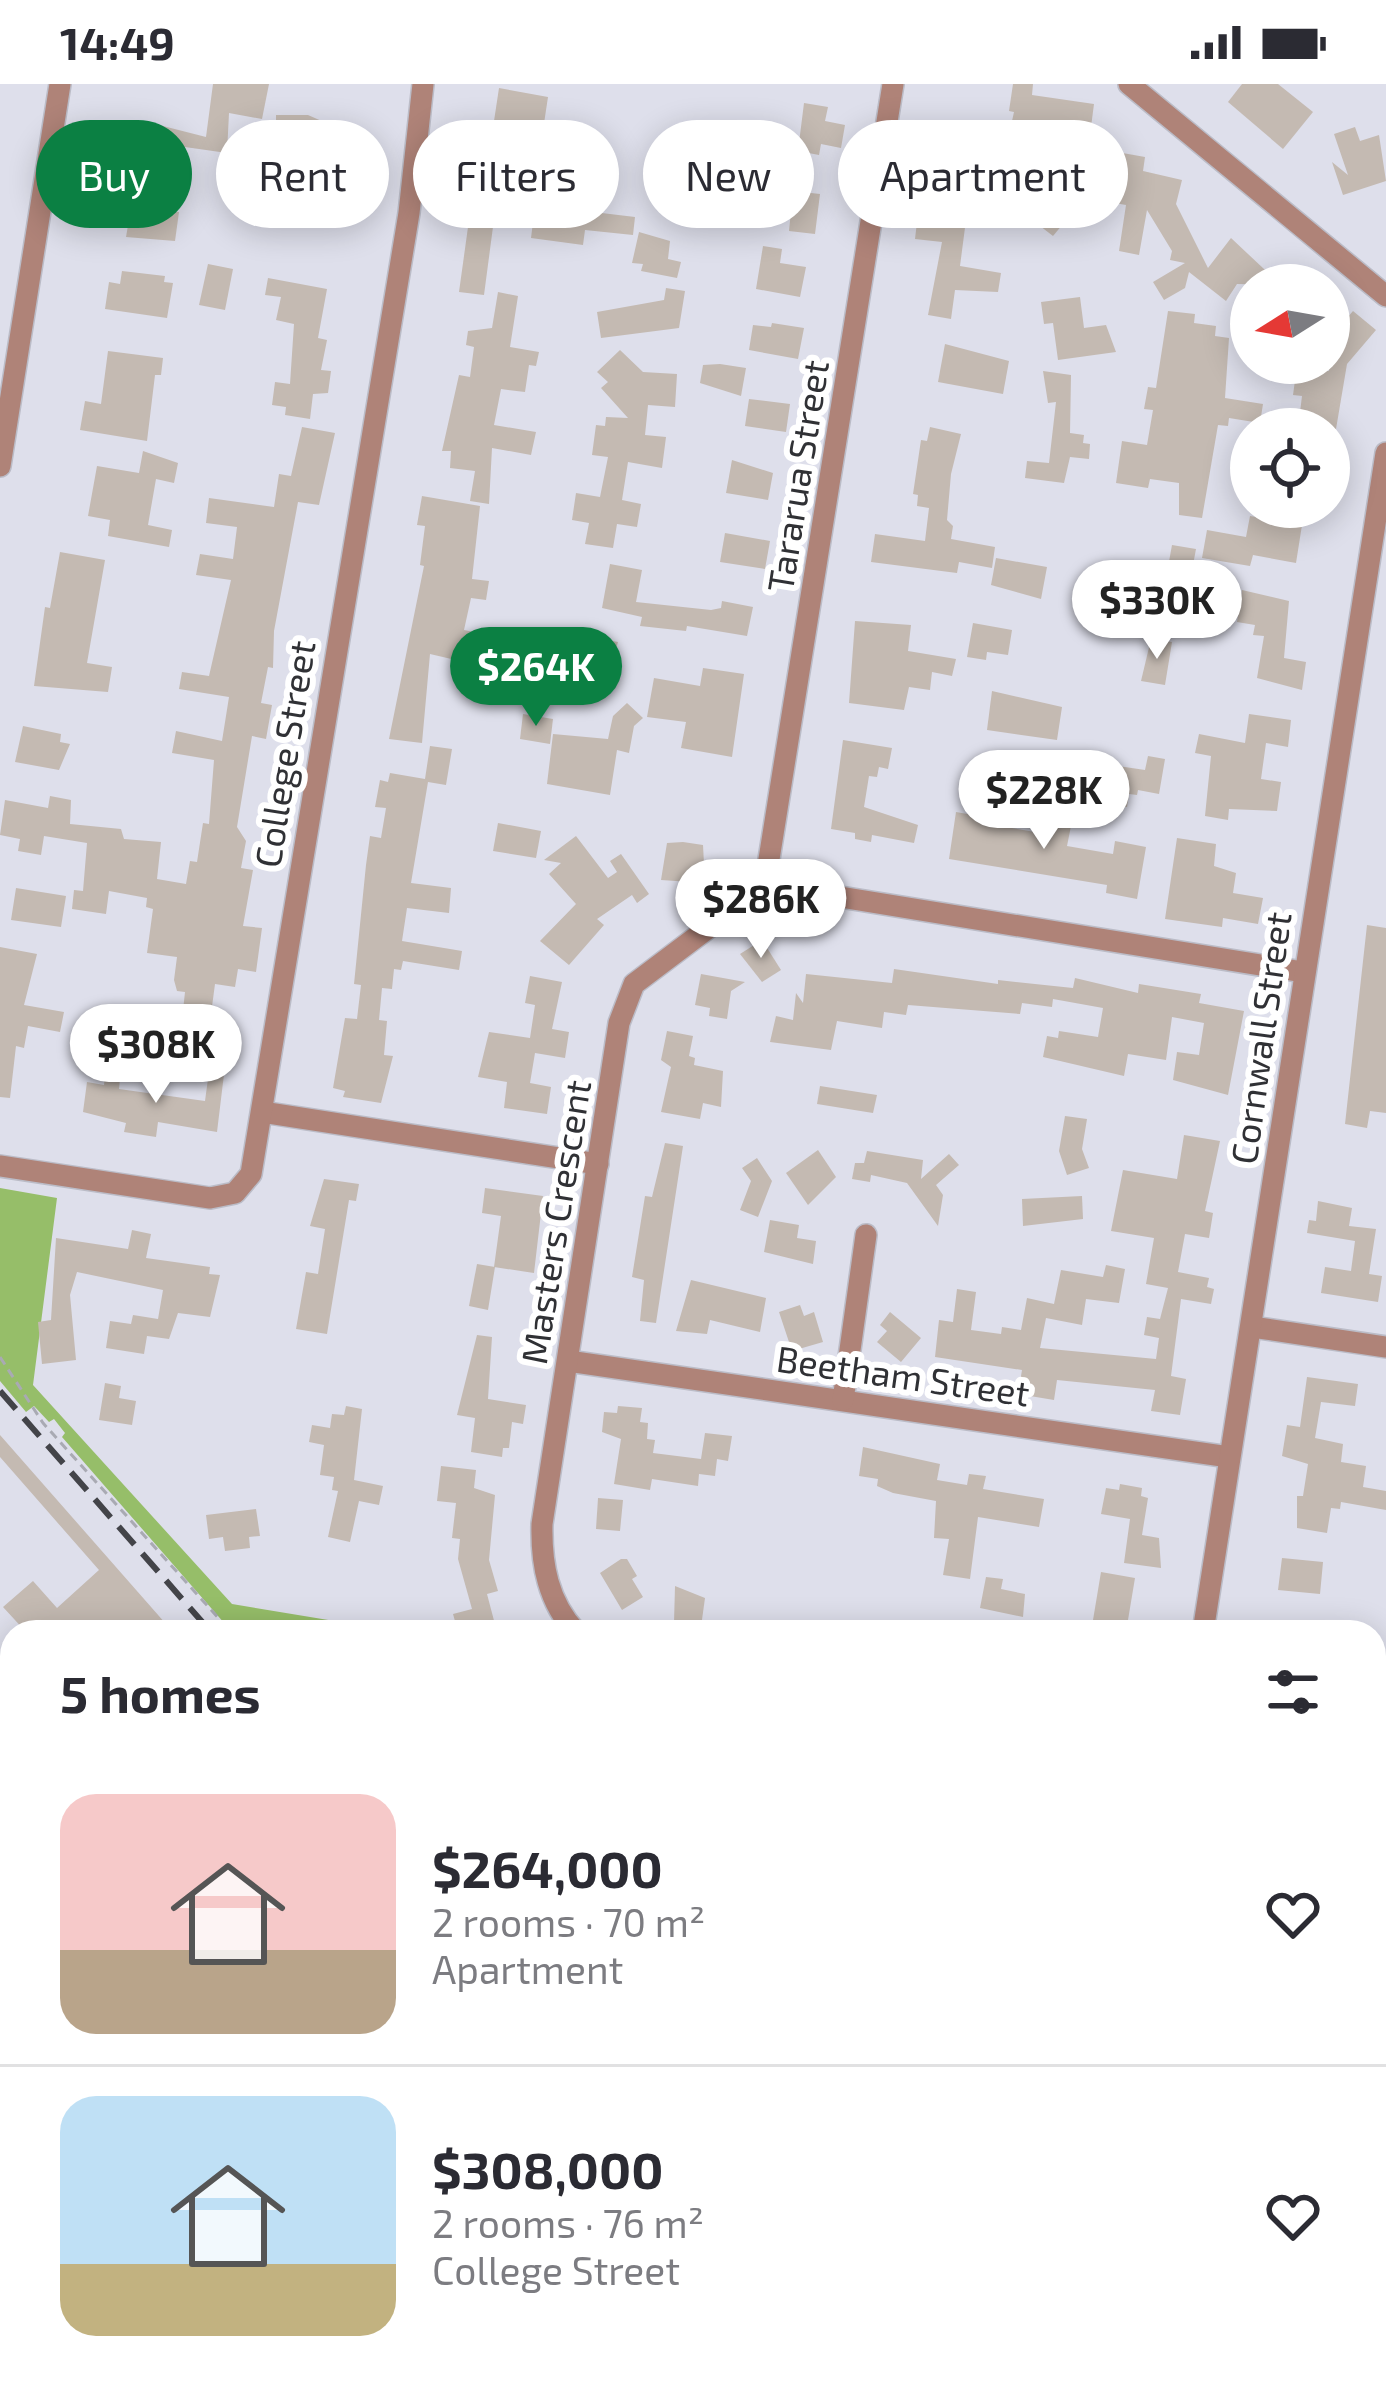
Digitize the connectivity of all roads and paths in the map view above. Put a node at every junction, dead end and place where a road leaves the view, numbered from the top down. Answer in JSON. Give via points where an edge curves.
{"nodes":[{"id":1,"x":60,"y":84,"type":"edge"},
{"id":2,"x":423,"y":84,"type":"edge"},
{"id":3,"x":892,"y":84,"type":"edge"},
{"id":4,"x":1129,"y":84,"type":"edge"},
{"id":5,"x":1386,"y":296,"type":"edge"},
{"id":6,"x":1386,"y":453,"type":"edge"},
{"id":7,"x":0,"y":466,"type":"edge"},
{"id":8,"x":766,"y":878,"type":"junction"},
{"id":9,"x":1303,"y":972,"type":"junction"},
{"id":10,"x":262,"y":1112,"type":"junction"},
{"id":11,"x":598,"y":1164,"type":"junction"},
{"id":12,"x":0,"y":1166,"type":"edge"},
{"id":13,"x":866,"y":1235,"type":"dead end"},
{"id":14,"x":1252,"y":1327,"type":"junction"},
{"id":15,"x":1386,"y":1347,"type":"edge"},
{"id":16,"x":0,"y":1358,"type":"edge"},
{"id":17,"x":568,"y":1361,"type":"junction"},
{"id":18,"x":842,"y":1400,"type":"junction"},
{"id":19,"x":1229,"y":1457,"type":"junction"},
{"id":20,"x":220,"y":1620,"type":"edge"},
{"id":21,"x":569,"y":1620,"type":"edge"},
{"id":22,"x":1204,"y":1620,"type":"edge"}],
"edges":[{"from":1,"to":7,"type":"street"},
{"from":2,"to":10,"type":"street","name":"College Street","via":[[409,213]]},
{"from":3,"to":8,"type":"street","name":"Tararua Street"},
{"from":4,"to":5,"type":"street"},
{"from":6,"to":9,"type":"street","name":"Cornwall Street"},
{"from":8,"to":9,"type":"street"},
{"from":8,"to":11,"type":"street","name":"Masters Crescent","via":[[634,984],[619,1023]]},
{"from":9,"to":14,"type":"street","name":"Cornwall Street"},
{"from":10,"to":11,"type":"street"},
{"from":10,"to":12,"type":"street","name":"College Street","via":[[251,1174],[225,1197]]},
{"from":11,"to":17,"type":"street","name":"Masters Crescent"},
{"from":13,"to":18,"type":"street"},
{"from":14,"to":15,"type":"street"},
{"from":14,"to":19,"type":"street","name":"Cornwall Street"},
{"from":16,"to":20,"type":"path","via":[[43,1423]]},
{"from":17,"to":18,"type":"street","name":"Beetham Street"},
{"from":17,"to":21,"type":"street","name":"Masters Crescent","via":[[541,1548]]},
{"from":18,"to":19,"type":"street","name":"Beetham Street"},
{"from":19,"to":22,"type":"street","name":"Cornwall Street"}]}
